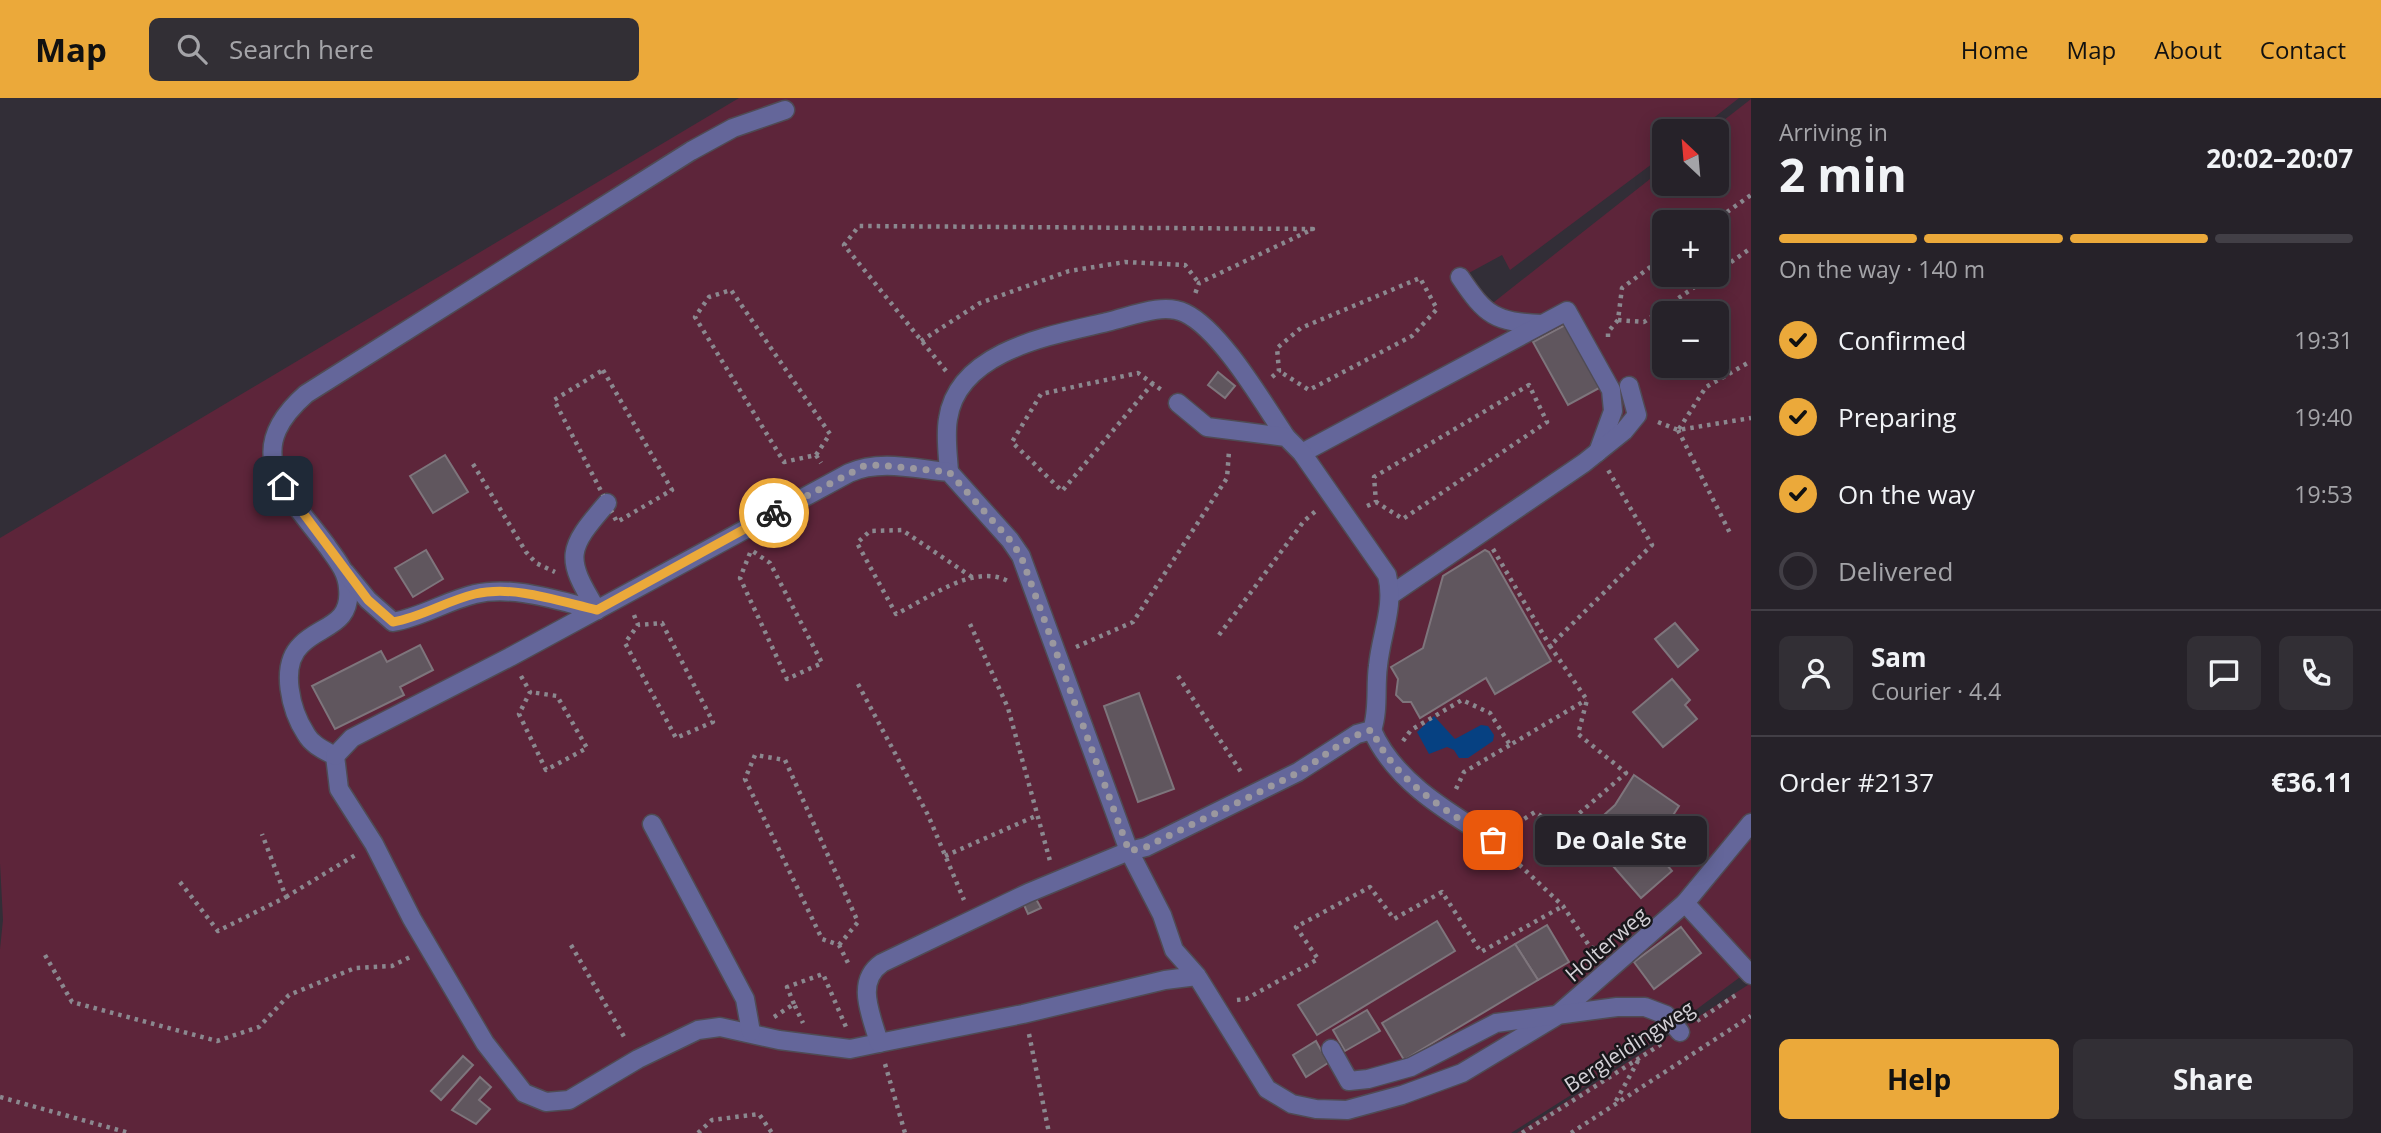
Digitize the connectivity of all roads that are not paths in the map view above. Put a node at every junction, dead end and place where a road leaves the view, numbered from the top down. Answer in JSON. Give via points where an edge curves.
{"nodes":[{"id":1,"x":785,"y":110,"type":"dead end"},
{"id":2,"x":1460,"y":276,"type":"dead end"},
{"id":3,"x":1542,"y":324,"type":"junction"},
{"id":4,"x":1629,"y":386,"type":"dead end"},
{"id":5,"x":1178,"y":403,"type":"dead end"},
{"id":6,"x":1286,"y":437,"type":"junction"},
{"id":7,"x":1598,"y":452,"type":"junction"},
{"id":8,"x":1302,"y":453,"type":"junction"},
{"id":9,"x":949,"y":472,"type":"junction"},
{"id":10,"x":607,"y":503,"type":"road end"},
{"id":11,"x":344,"y":571,"type":"junction"},
{"id":12,"x":1392,"y":594,"type":"junction"},
{"id":13,"x":597,"y":610,"type":"junction"},
{"id":14,"x":1372,"y":730,"type":"junction"},
{"id":15,"x":335,"y":756,"type":"junction"},
{"id":16,"x":1751,"y":823,"type":"edge"},
{"id":17,"x":652,"y":824,"type":"dead end"},
{"id":18,"x":1493,"y":840,"type":"road end"},
{"id":19,"x":1129,"y":851,"type":"junction"},
{"id":20,"x":1685,"y":903,"type":"junction"},
{"id":21,"x":1751,"y":975,"type":"edge"},
{"id":22,"x":1198,"y":976,"type":"junction"},
{"id":23,"x":1555,"y":1017,"type":"junction"},
{"id":24,"x":751,"y":1032,"type":"junction"},
{"id":25,"x":1680,"y":1032,"type":"road end"},
{"id":26,"x":879,"y":1043,"type":"junction"},
{"id":27,"x":1331,"y":1049,"type":"dead end"}],
"edges":[{"from":1,"to":11,"type":"lane","via":[[733,128],[691,151],[306,394],[287,411],[274,433],[272,466]]},
{"from":2,"to":3,"type":"lane","via":[[1488,313]]},
{"from":3,"to":7,"type":"lane","via":[[1567,311],[1611,390],[1613,411]]},
{"from":3,"to":8,"type":"lane"},
{"from":4,"to":7,"type":"lane","via":[[1637,415]]},
{"from":5,"to":6,"type":"lane","via":[[1207,428]]},
{"from":6,"to":8,"type":"lane"},
{"from":6,"to":9,"type":"lane","via":[[1229,353],[1189,314],[1158,310],[1035,339],[1001,354],[964,384],[948,417]]},
{"from":7,"to":12,"type":"lane"},
{"from":8,"to":12,"type":"lane","via":[[1387,575]]},
{"from":9,"to":13,"type":"lane","via":[[864,466]]},
{"from":9,"to":19,"type":"lane","via":[[1021,556]]},
{"from":10,"to":13,"type":"lane","via":[[581,533],[572,558],[578,581]]},
{"from":11,"to":13,"type":"lane","via":[[393,622],[493,591]]},
{"from":11,"to":15,"type":"lane","via":[[347,603],[336,624],[301,644],[289,663],[297,716],[306,736]]},
{"from":12,"to":14,"type":"lane","via":[[1378,665]]},
{"from":13,"to":15,"type":"lane","via":[[352,738]]},
{"from":14,"to":18,"type":"lane","via":[[1389,761],[1445,811]]},
{"from":14,"to":19,"type":"lane","via":[[1357,734],[1255,794]]},
{"from":15,"to":24,"type":"lane","via":[[339,789],[499,1064],[524,1093],[546,1102],[569,1100],[698,1030],[720,1027]]},
{"from":16,"to":20,"type":"lane","name":"Holterweg"},
{"from":17,"to":24,"type":"lane","via":[[744,999]]},
{"from":19,"to":22,"type":"lane","via":[[1162,915],[1174,950]]},
{"from":19,"to":26,"type":"lane","via":[[1028,893],[872,969],[865,990]]},
{"from":20,"to":21,"type":"lane"},
{"from":20,"to":23,"type":"lane","name":"Holterweg"},
{"from":22,"to":23,"type":"lane","via":[[1267,1089],[1292,1104],[1316,1110],[1346,1110],[1402,1096],[1462,1073]]},
{"from":22,"to":26,"type":"lane"},
{"from":23,"to":25,"type":"lane","via":[[1645,1007],[1666,1016]]},
{"from":23,"to":27,"type":"lane","via":[[1496,1023],[1411,1067],[1368,1079],[1349,1080]]},
{"from":24,"to":26,"type":"lane","via":[[850,1049]]}]}
